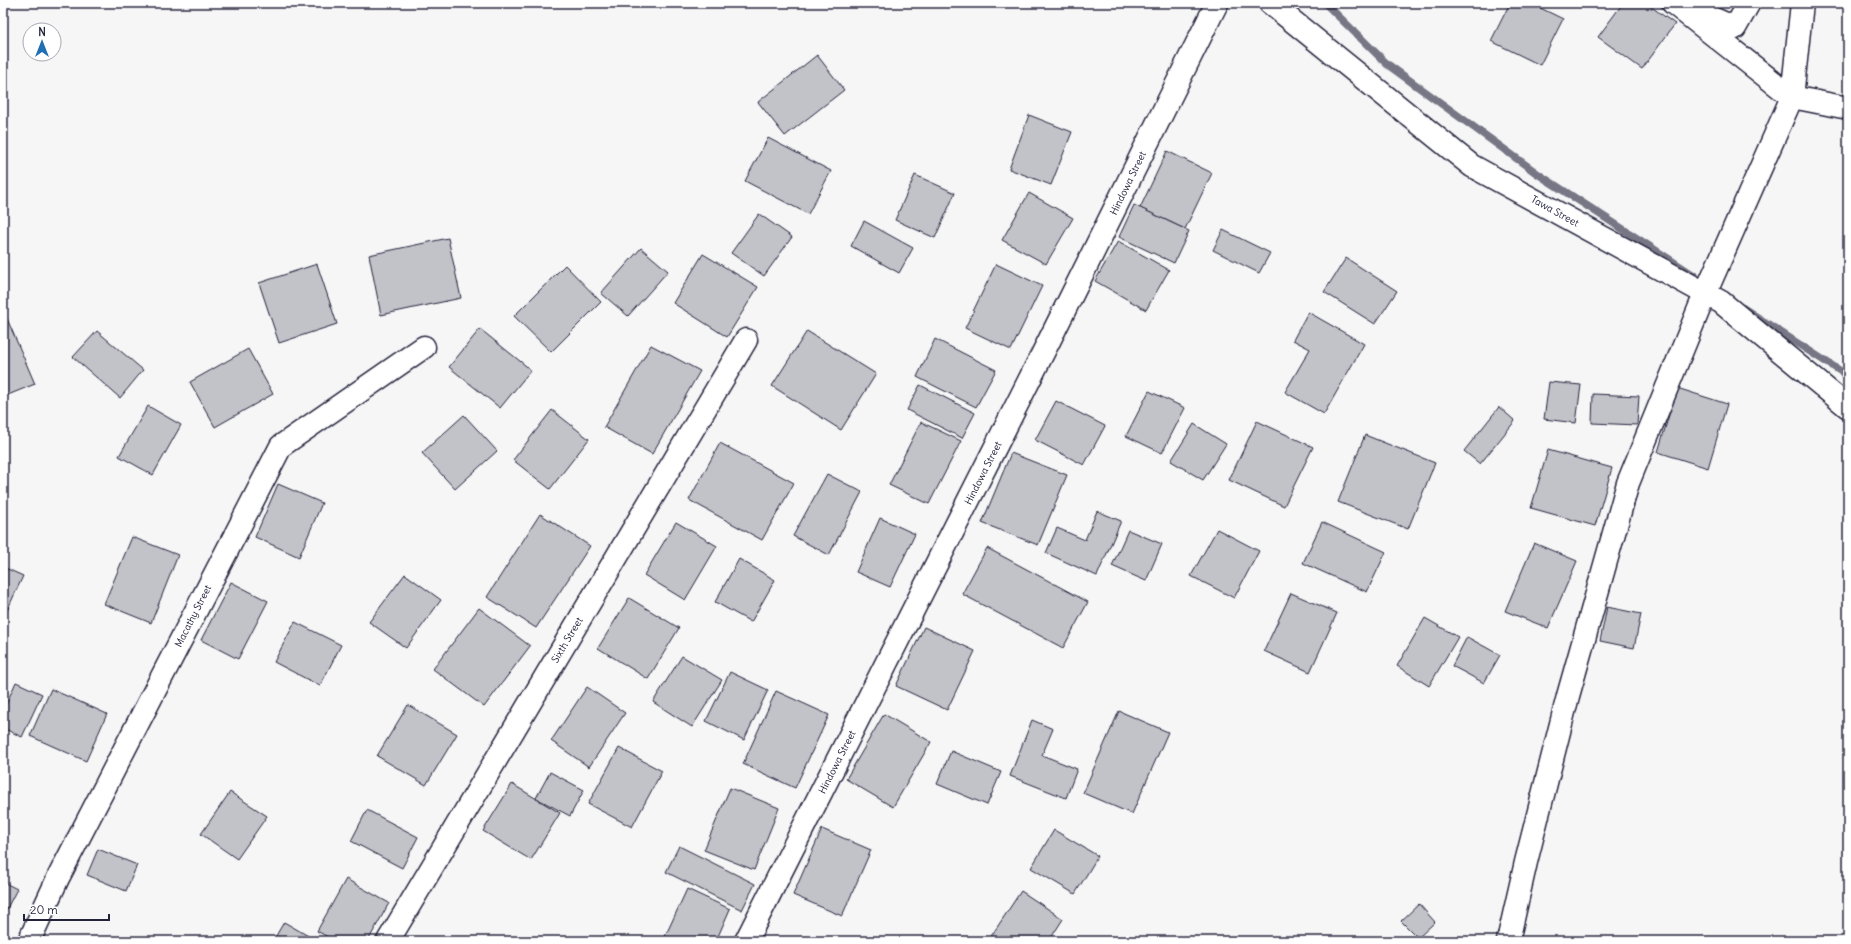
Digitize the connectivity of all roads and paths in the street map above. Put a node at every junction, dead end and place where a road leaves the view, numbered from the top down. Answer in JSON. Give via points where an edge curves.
{"nodes":[{"id":1,"x":1217,"y":3,"type":"edge"},
{"id":2,"x":1270,"y":3,"type":"edge"},
{"id":3,"x":1673,"y":3,"type":"edge"},
{"id":4,"x":1676,"y":3,"type":"edge"},
{"id":5,"x":1749,"y":3,"type":"edge"},
{"id":6,"x":1802,"y":3,"type":"edge"},
{"id":7,"x":1792,"y":97,"type":"junction"},
{"id":8,"x":1848,"y":108,"type":"edge"},
{"id":9,"x":1705,"y":294,"type":"junction"},
{"id":10,"x":746,"y":340,"type":"dead end"},
{"id":11,"x":424,"y":348,"type":"dead end"},
{"id":12,"x":1848,"y":407,"type":"edge"},
{"id":13,"x":29,"y":941,"type":"edge"},
{"id":14,"x":388,"y":941,"type":"edge"},
{"id":15,"x":746,"y":941,"type":"edge"},
{"id":16,"x":1508,"y":941,"type":"edge"}],
"edges":[{"from":1,"to":15,"type":"street","name":"Hindowa Street"},
{"from":2,"to":9,"type":"street","name":"Tawa Street","via":[[1472,166]]},
{"from":3,"to":7,"type":"street"},
{"from":4,"to":5,"type":"street","via":[[1735,28]]},
{"from":6,"to":7,"type":"street"},
{"from":7,"to":8,"type":"street"},
{"from":7,"to":9,"type":"street"},
{"from":9,"to":12,"type":"street","name":"Tawa Street","via":[[1721,302]]},
{"from":9,"to":16,"type":"street","via":[[1628,483],[1568,696]]},
{"from":10,"to":14,"type":"street","name":"Sixth Street"},
{"from":11,"to":13,"type":"street","name":"Macathy Street","via":[[281,446],[58,878]]}]}
